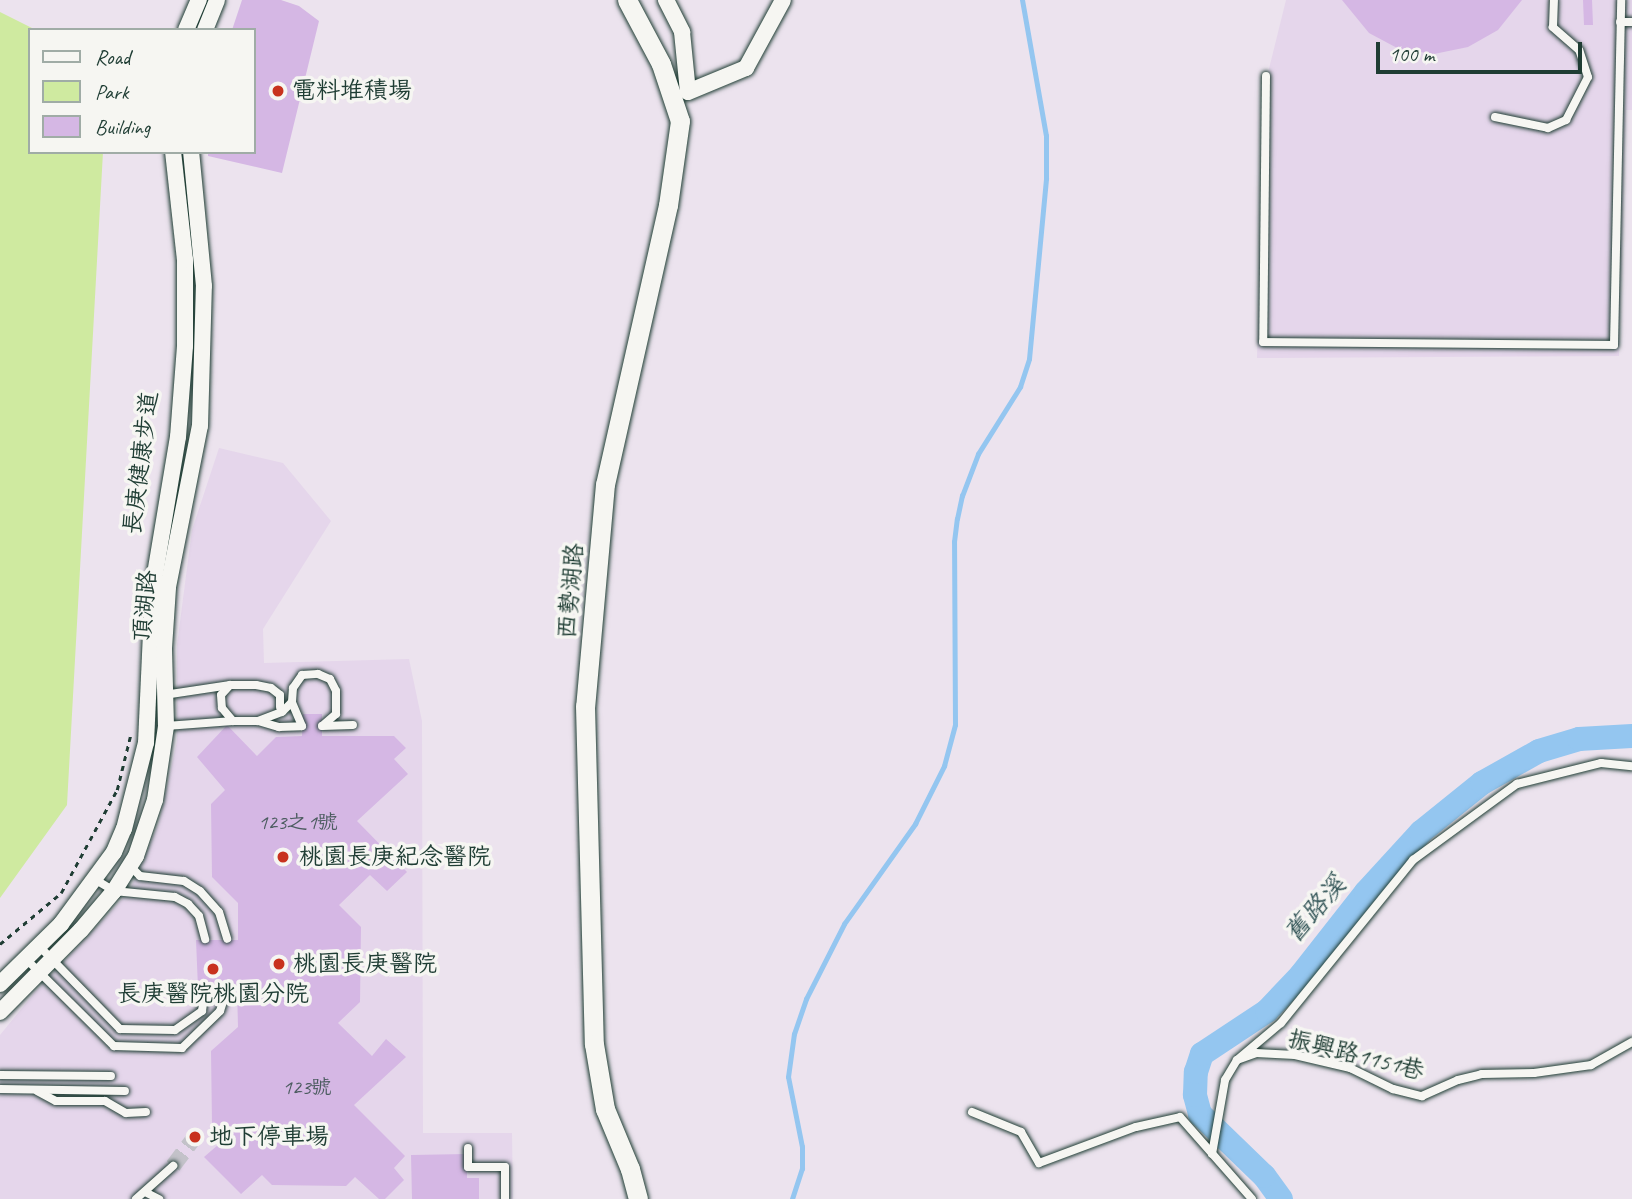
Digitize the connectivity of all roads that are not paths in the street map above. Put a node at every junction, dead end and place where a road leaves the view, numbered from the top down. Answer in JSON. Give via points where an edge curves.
{"nodes":[{"id":1,"x":199,"y":0,"type":"edge"},
{"id":2,"x":217,"y":0,"type":"edge"},
{"id":3,"x":627,"y":0,"type":"edge"},
{"id":4,"x":666,"y":0,"type":"edge"},
{"id":5,"x":783,"y":0,"type":"edge"},
{"id":6,"x":1554,"y":0,"type":"edge"},
{"id":7,"x":1621,"y":0,"type":"edge"},
{"id":8,"x":1620,"y":22,"type":"junction"},
{"id":9,"x":1632,"y":22,"type":"edge"},
{"id":10,"x":187,"y":28,"type":"edge"},
{"id":11,"x":206,"y":28,"type":"edge"},
{"id":12,"x":1265,"y":76,"type":"dead end"},
{"id":13,"x":1495,"y":117,"type":"dead end"},
{"id":14,"x":173,"y":154,"type":"edge"},
{"id":15,"x":191,"y":154,"type":"edge"},
{"id":16,"x":230,"y":685,"type":"junction"},
{"id":17,"x":164,"y":695,"type":"junction"},
{"id":18,"x":292,"y":702,"type":"junction"},
{"id":19,"x":280,"y":707,"type":"dead end"},
{"id":20,"x":233,"y":721,"type":"junction"},
{"id":21,"x":258,"y":721,"type":"junction"},
{"id":22,"x":353,"y":725,"type":"dead end"},
{"id":23,"x":166,"y":726,"type":"junction"},
{"id":24,"x":1632,"y":766,"type":"edge"},
{"id":25,"x":130,"y":866,"type":"junction"},
{"id":26,"x":96,"y":880,"type":"junction"},
{"id":27,"x":114,"y":891,"type":"junction"},
{"id":28,"x":205,"y":939,"type":"dead end"},
{"id":29,"x":227,"y":939,"type":"dead end"},
{"id":30,"x":39,"y":946,"type":"junction"},
{"id":31,"x":26,"y":959,"type":"junction"},
{"id":32,"x":52,"y":960,"type":"junction"},
{"id":33,"x":40,"y":972,"type":"junction"},
{"id":34,"x":0,"y":984,"type":"edge"},
{"id":35,"x":205,"y":989,"type":"dead end"},
{"id":36,"x":227,"y":990,"type":"dead end"},
{"id":37,"x":0,"y":1012,"type":"edge"},
{"id":38,"x":1632,"y":1042,"type":"edge"},
{"id":39,"x":1237,"y":1060,"type":"junction"},
{"id":40,"x":0,"y":1075,"type":"edge"},
{"id":41,"x":111,"y":1076,"type":"dead end"},
{"id":42,"x":0,"y":1090,"type":"edge"},
{"id":43,"x":34,"y":1090,"type":"junction"},
{"id":44,"x":125,"y":1091,"type":"dead end"},
{"id":45,"x":146,"y":1112,"type":"dead end"},
{"id":46,"x":972,"y":1112,"type":"dead end"},
{"id":47,"x":468,"y":1148,"type":"dead end"},
{"id":48,"x":1212,"y":1154,"type":"junction"},
{"id":49,"x":173,"y":1166,"type":"tunnel mouth"},
{"id":50,"x":145,"y":1192,"type":"junction"},
{"id":51,"x":136,"y":1199,"type":"edge"},
{"id":52,"x":159,"y":1199,"type":"edge"},
{"id":53,"x":505,"y":1199,"type":"edge"},
{"id":54,"x":638,"y":1199,"type":"edge"},
{"id":55,"x":1252,"y":1199,"type":"edge"}],
"edges":[{"from":1,"to":10,"type":"street"},
{"from":2,"to":11,"type":"street"},
{"from":3,"to":54,"type":"street","name":"西勢湖路","via":[[661,64],[680,121],[668,205],[606,484],[585,706],[594,1044],[606,1109]]},
{"from":4,"to":5,"type":"street","via":[[682,32],[688,92],[746,68]]},
{"from":6,"to":13,"type":"lane","via":[[1553,27],[1579,50],[1587,77],[1566,120],[1548,128]]},
{"from":7,"to":8,"type":"lane"},
{"from":8,"to":9,"type":"lane"},
{"from":8,"to":12,"type":"lane","via":[[1614,345],[1263,342]]},
{"from":14,"to":26,"type":"street","name":"頂湖路","via":[[185,260],[185,346],[178,437],[153,586],[146,743],[124,829]]},
{"from":15,"to":17,"type":"street","name":"頂湖路","via":[[204,286],[200,426],[168,587]]},
{"from":16,"to":17,"type":"lane"},
{"from":16,"to":19,"type":"lane","via":[[271,688],[280,695]]},
{"from":16,"to":20,"type":"lane","via":[[221,695],[222,708]]},
{"from":17,"to":23,"type":"street","name":"頂湖路"},
{"from":18,"to":21,"type":"lane","via":[[282,712]]},
{"from":18,"to":21,"type":"lane","via":[[302,726],[279,727]]},
{"from":18,"to":22,"type":"lane","via":[[293,688],[302,676],[318,674],[330,679],[336,691],[336,714],[322,726]]},
{"from":20,"to":21,"type":"lane"},
{"from":20,"to":23,"type":"lane"},
{"from":23,"to":25,"type":"street","name":"頂湖路","via":[[155,800]]},
{"from":24,"to":39,"type":"lane","via":[[1601,763],[1517,784],[1413,860],[1281,1023]]},
{"from":25,"to":27,"type":"street","name":"頂湖路"},
{"from":25,"to":29,"type":"lane","via":[[139,876],[184,881],[200,891],[219,912]]},
{"from":26,"to":27,"type":"lane"},
{"from":26,"to":30,"type":"street","name":"頂湖路"},
{"from":27,"to":28,"type":"lane","via":[[175,897],[199,916]]},
{"from":27,"to":32,"type":"street","name":"頂湖路"},
{"from":30,"to":31,"type":"street","name":"頂湖路"},
{"from":30,"to":32,"type":"lane"},
{"from":31,"to":33,"type":"lane"},
{"from":31,"to":34,"type":"street","name":"頂湖路"},
{"from":32,"to":33,"type":"street","name":"頂湖路"},
{"from":32,"to":35,"type":"lane","via":[[120,1029],[175,1030],[202,1011]]},
{"from":33,"to":36,"type":"lane","via":[[114,1046],[182,1048],[220,1011]]},
{"from":33,"to":37,"type":"street","name":"頂湖路"},
{"from":38,"to":39,"type":"lane","name":"振興路1151巷","via":[[1591,1065],[1482,1074],[1422,1096],[1393,1089],[1350,1068],[1295,1055],[1256,1053]]},
{"from":39,"to":48,"type":"lane","via":[[1226,1080]]},
{"from":40,"to":41,"type":"lane"},
{"from":42,"to":43,"type":"lane"},
{"from":43,"to":44,"type":"lane"},
{"from":43,"to":45,"type":"lane","via":[[56,1101],[105,1101],[126,1113]]},
{"from":46,"to":48,"type":"lane","via":[[1021,1132],[1039,1163],[1136,1127],[1180,1117]]},
{"from":47,"to":53,"type":"lane","via":[[468,1167],[505,1167]]},
{"from":48,"to":55,"type":"lane"},
{"from":49,"to":50,"type":"lane"},
{"from":50,"to":51,"type":"lane"},
{"from":50,"to":52,"type":"lane"}]}
